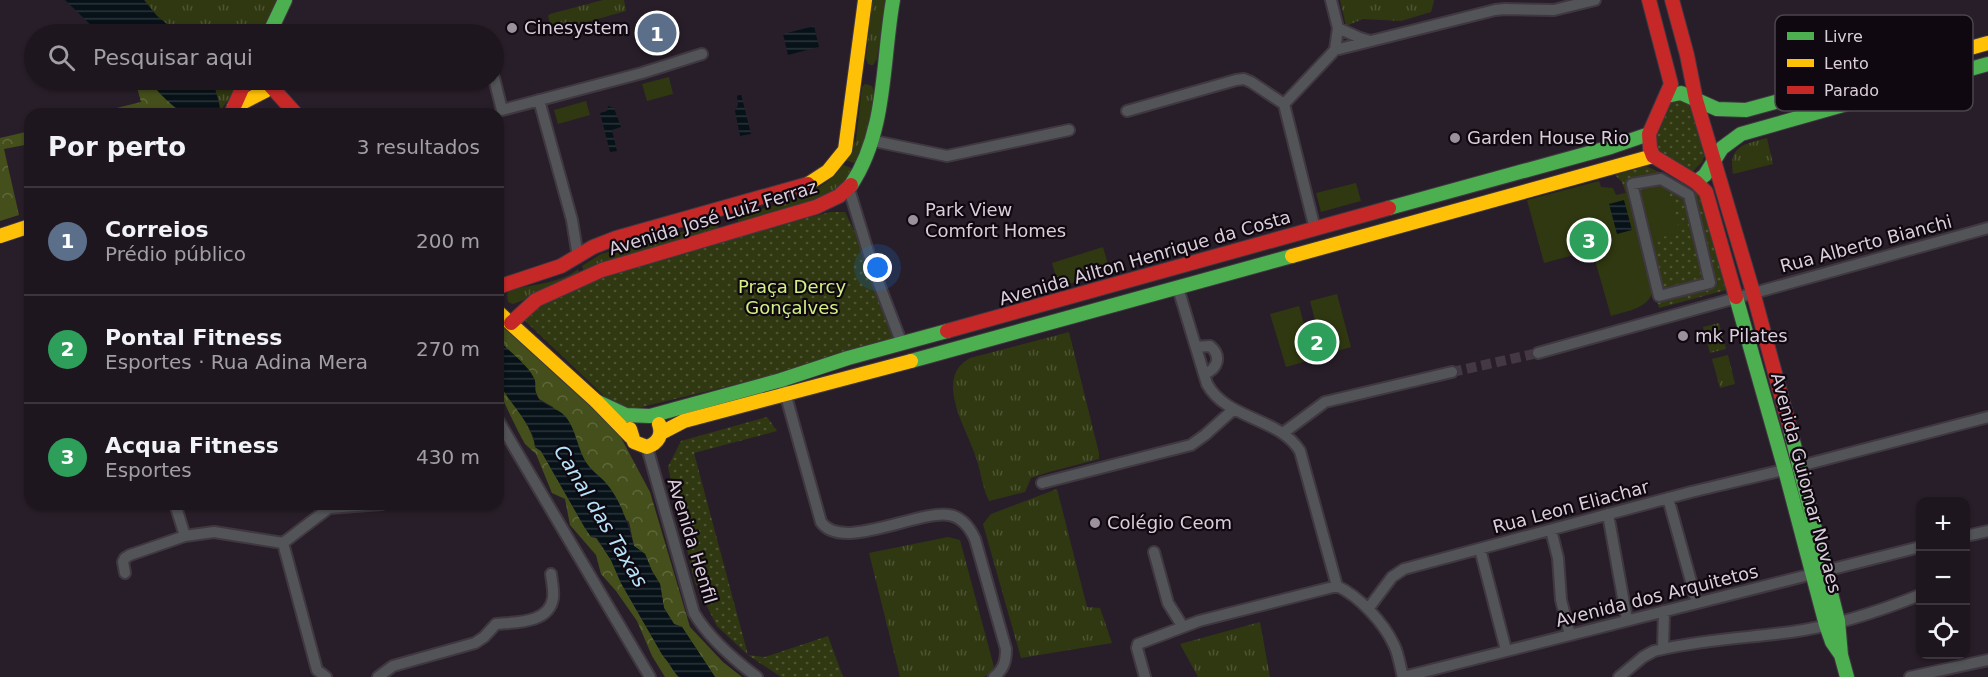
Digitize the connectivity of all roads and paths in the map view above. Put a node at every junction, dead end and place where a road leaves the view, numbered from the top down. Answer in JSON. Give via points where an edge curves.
{"nodes":[{"id":1,"x":285,"y":0,"type":"edge"},
{"id":2,"x":865,"y":0,"type":"edge"},
{"id":3,"x":893,"y":0,"type":"edge"},
{"id":4,"x":1331,"y":0,"type":"edge"},
{"id":5,"x":1595,"y":0,"type":"edge"},
{"id":6,"x":1649,"y":0,"type":"edge"},
{"id":7,"x":1672,"y":0,"type":"edge"},
{"id":8,"x":274,"y":24,"type":"edge"},
{"id":9,"x":1338,"y":28,"type":"junction"},
{"id":10,"x":1373,"y":42,"type":"junction"},
{"id":11,"x":1988,"y":43,"type":"edge"},
{"id":12,"x":1973,"y":47,"type":"edge"},
{"id":13,"x":1335,"y":50,"type":"junction"},
{"id":14,"x":702,"y":54,"type":"dead end"},
{"id":15,"x":1988,"y":64,"type":"edge"},
{"id":16,"x":1973,"y":68,"type":"edge"},
{"id":17,"x":869,"y":75,"type":"junction"},
{"id":18,"x":241,"y":90,"type":"edge"},
{"id":19,"x":260,"y":90,"type":"edge"},
{"id":20,"x":265,"y":90,"type":"edge"},
{"id":21,"x":497,"y":90,"type":"edge"},
{"id":22,"x":1667,"y":96,"type":"junction"},
{"id":23,"x":1696,"y":99,"type":"junction"},
{"id":24,"x":539,"y":100,"type":"junction"},
{"id":25,"x":1775,"y":102,"type":"edge"},
{"id":26,"x":1284,"y":104,"type":"junction"},
{"id":27,"x":233,"y":108,"type":"edge"},
{"id":28,"x":235,"y":108,"type":"edge"},
{"id":29,"x":288,"y":108,"type":"edge"},
{"id":30,"x":501,"y":108,"type":"edge"},
{"id":31,"x":504,"y":109,"type":"edge"},
{"id":32,"x":1127,"y":111,"type":"dead end"},
{"id":33,"x":1821,"y":111,"type":"edge"},
{"id":34,"x":1069,"y":130,"type":"dead end"},
{"id":35,"x":1649,"y":134,"type":"junction"},
{"id":36,"x":874,"y":141,"type":"junction"},
{"id":37,"x":1653,"y":156,"type":"junction"},
{"id":38,"x":1713,"y":159,"type":"junction"},
{"id":39,"x":1696,"y":182,"type":"junction"},
{"id":40,"x":849,"y":189,"type":"junction"},
{"id":41,"x":724,"y":208,"type":"junction"},
{"id":42,"x":1358,"y":217,"type":"junction"},
{"id":43,"x":24,"y":228,"type":"edge"},
{"id":44,"x":1988,"y":228,"type":"edge"},
{"id":45,"x":1315,"y":229,"type":"junction"},
{"id":46,"x":731,"y":233,"type":"junction"},
{"id":47,"x":0,"y":236,"type":"edge"},
{"id":48,"x":1364,"y":236,"type":"junction"},
{"id":49,"x":578,"y":257,"type":"junction"},
{"id":50,"x":504,"y":284,"type":"edge"},
{"id":51,"x":1178,"y":288,"type":"junction"},
{"id":52,"x":1753,"y":292,"type":"junction"},
{"id":53,"x":1659,"y":296,"type":"joint"},
{"id":54,"x":1737,"y":298,"type":"junction"},
{"id":55,"x":1014,"y":313,"type":"junction"},
{"id":56,"x":504,"y":317,"type":"edge"},
{"id":57,"x":511,"y":323,"type":"junction"},
{"id":58,"x":1021,"y":332,"type":"junction"},
{"id":59,"x":902,"y":344,"type":"junction"},
{"id":60,"x":1196,"y":346,"type":"junction"},
{"id":61,"x":1538,"y":353,"type":"tunnel mouth"},
{"id":62,"x":1452,"y":372,"type":"tunnel mouth"},
{"id":63,"x":1204,"y":374,"type":"junction"},
{"id":64,"x":781,"y":380,"type":"junction"},
{"id":65,"x":747,"y":389,"type":"junction"},
{"id":66,"x":785,"y":395,"type":"junction"},
{"id":67,"x":596,"y":401,"type":"junction"},
{"id":68,"x":752,"y":403,"type":"junction"},
{"id":69,"x":1234,"y":409,"type":"junction"},
{"id":70,"x":644,"y":417,"type":"junction"},
{"id":71,"x":1988,"y":417,"type":"edge"},
{"id":72,"x":504,"y":430,"type":"edge"},
{"id":73,"x":1283,"y":433,"type":"junction"},
{"id":74,"x":660,"y":436,"type":"junction"},
{"id":75,"x":631,"y":437,"type":"junction"},
{"id":76,"x":647,"y":447,"type":"junction"},
{"id":77,"x":650,"y":462,"type":"junction"},
{"id":78,"x":1800,"y":466,"type":"junction"},
{"id":79,"x":1785,"y":470,"type":"junction"},
{"id":80,"x":1042,"y":483,"type":"dead end"},
{"id":81,"x":1668,"y":498,"type":"junction"},
{"id":82,"x":177,"y":510,"type":"edge"},
{"id":83,"x":324,"y":510,"type":"edge"},
{"id":84,"x":1608,"y":514,"type":"junction"},
{"id":85,"x":1551,"y":530,"type":"junction"},
{"id":86,"x":1988,"y":531,"type":"edge"},
{"id":87,"x":1970,"y":535,"type":"edge"},
{"id":88,"x":184,"y":536,"type":"junction"},
{"id":89,"x":283,"y":543,"type":"junction"},
{"id":90,"x":1916,"y":548,"type":"edge"},
{"id":91,"x":1480,"y":549,"type":"junction"},
{"id":92,"x":1154,"y":552,"type":"dead end"},
{"id":93,"x":1819,"y":572,"type":"junction"},
{"id":94,"x":125,"y":573,"type":"dead end"},
{"id":95,"x":551,"y":574,"type":"dead end"},
{"id":96,"x":1337,"y":586,"type":"junction"},
{"id":97,"x":1916,"y":596,"type":"edge"},
{"id":98,"x":1696,"y":603,"type":"junction"},
{"id":99,"x":1368,"y":609,"type":"junction"},
{"id":100,"x":1664,"y":611,"type":"junction"},
{"id":101,"x":1627,"y":620,"type":"junction"},
{"id":102,"x":1832,"y":623,"type":"junction"},
{"id":103,"x":1183,"y":627,"type":"junction"},
{"id":104,"x":1570,"y":635,"type":"junction"},
{"id":105,"x":1663,"y":649,"type":"junction"},
{"id":106,"x":1506,"y":650,"type":"junction"},
{"id":107,"x":1988,"y":660,"type":"edge"},
{"id":108,"x":317,"y":675,"type":"edge"},
{"id":109,"x":378,"y":677,"type":"edge"},
{"id":110,"x":650,"y":677,"type":"edge"},
{"id":111,"x":757,"y":677,"type":"edge"},
{"id":112,"x":994,"y":677,"type":"edge"},
{"id":113,"x":1145,"y":677,"type":"edge"},
{"id":114,"x":1403,"y":677,"type":"edge"},
{"id":115,"x":1619,"y":677,"type":"edge"},
{"id":116,"x":1847,"y":677,"type":"edge"},
{"id":117,"x":1910,"y":677,"type":"edge"}],
"edges":[{"from":1,"to":8,"type":"street"},
{"from":2,"to":17,"type":"street","name":"Avenida José Luiz Ferraz"},
{"from":3,"to":17,"type":"street","name":"Avenida José Luiz Ferraz"},
{"from":4,"to":9,"type":"street"},
{"from":5,"to":10,"type":"street","via":[[1554,10],[1496,10]]},
{"from":6,"to":22,"type":"street","via":[[1670,76]]},
{"from":7,"to":23,"type":"street","name":"Avenida Guiomar Novaes"},
{"from":9,"to":10,"type":"street"},
{"from":9,"to":13,"type":"street"},
{"from":10,"to":13,"type":"street"},
{"from":11,"to":12,"type":"street"},
{"from":13,"to":26,"type":"street"},
{"from":14,"to":24,"type":"street"},
{"from":15,"to":16,"type":"street"},
{"from":17,"to":36,"type":"street","name":"Avenida José Luiz Ferraz"},
{"from":17,"to":41,"type":"street","name":"Avenida José Luiz Ferraz","via":[[845,150],[828,171],[803,187]]},
{"from":18,"to":27,"type":"street"},
{"from":19,"to":28,"type":"street"},
{"from":20,"to":29,"type":"street","via":[[266,97]]},
{"from":21,"to":30,"type":"street"},
{"from":22,"to":23,"type":"street","via":[[1681,93]]},
{"from":22,"to":35,"type":"street"},
{"from":23,"to":25,"type":"street","via":[[1723,111]]},
{"from":23,"to":38,"type":"street","name":"Avenida Guiomar Novaes"},
{"from":24,"to":31,"type":"street"},
{"from":24,"to":49,"type":"street","via":[[572,220]]},
{"from":26,"to":32,"type":"street","via":[[1244,79]]},
{"from":26,"to":45,"type":"street"},
{"from":33,"to":38,"type":"street","via":[[1741,134]]},
{"from":34,"to":36,"type":"street","via":[[947,156]]},
{"from":35,"to":37,"type":"street"},
{"from":35,"to":42,"type":"street","name":"Avenida Ailton Henrique da Costa"},
{"from":36,"to":40,"type":"street","name":"Avenida José Luiz Ferraz"},
{"from":37,"to":39,"type":"street","name":"Avenida Guiomar Novaes"},
{"from":37,"to":48,"type":"street","name":"Avenida Ailton Henrique da Costa"},
{"from":38,"to":39,"type":"street","via":[[1708,173]]},
{"from":38,"to":52,"type":"street","name":"Avenida Guiomar Novaes"},
{"from":39,"to":54,"type":"street","name":"Avenida Guiomar Novaes","via":[[1707,192]]},
{"from":40,"to":46,"type":"street","name":"Avenida José Luiz Ferraz","via":[[827,203]]},
{"from":40,"to":59,"type":"street"},
{"from":41,"to":46,"type":"street"},
{"from":41,"to":49,"type":"street","name":"Avenida José Luiz Ferraz","via":[[616,238]]},
{"from":42,"to":45,"type":"street","name":"Avenida Ailton Henrique da Costa"},
{"from":42,"to":48,"type":"street"},
{"from":43,"to":47,"type":"street"},
{"from":44,"to":52,"type":"street","name":"Rua Alberto Bianchi"},
{"from":45,"to":55,"type":"street","name":"Avenida Ailton Henrique da Costa"},
{"from":46,"to":57,"type":"street","name":"Avenida José Luiz Ferraz","via":[[602,270],[540,298]]},
{"from":48,"to":51,"type":"street","name":"Avenida Ailton Henrique da Costa"},
{"from":49,"to":50,"type":"street","name":"Avenida José Luiz Ferraz"},
{"from":51,"to":58,"type":"street","name":"Avenida Ailton Henrique da Costa"},
{"from":51,"to":60,"type":"street"},
{"from":52,"to":54,"type":"street","name":"Rua Alberto Bianchi"},
{"from":52,"to":78,"type":"street","name":"Avenida Guiomar Novaes"},
{"from":53,"to":53,"type":"street","via":[[1632,184],[1661,179],[1689,195],[1710,283]]},
{"from":54,"to":61,"type":"street","name":"Rua Alberto Bianchi"},
{"from":54,"to":79,"type":"street","name":"Avenida Guiomar Novaes"},
{"from":55,"to":58,"type":"street"},
{"from":55,"to":59,"type":"street","name":"Avenida Ailton Henrique da Costa"},
{"from":56,"to":57,"type":"street"},
{"from":57,"to":67,"type":"street"},
{"from":58,"to":66,"type":"street","name":"Avenida Ailton Henrique da Costa"},
{"from":59,"to":64,"type":"street","name":"Avenida Ailton Henrique da Costa"},
{"from":60,"to":63,"type":"street"},
{"from":60,"to":63,"type":"street","via":[[1210,346],[1216,352],[1215,367]]},
{"from":62,"to":73,"type":"street","via":[[1325,402]]},
{"from":63,"to":69,"type":"street","via":[[1213,393]]},
{"from":64,"to":65,"type":"street","name":"Avenida Ailton Henrique da Costa"},
{"from":64,"to":66,"type":"street"},
{"from":65,"to":68,"type":"street"},
{"from":65,"to":70,"type":"street","name":"Avenida Ailton Henrique da Costa"},
{"from":66,"to":68,"type":"street","name":"Avenida Ailton Henrique da Costa"},
{"from":66,"to":112,"type":"street","via":[[825,528],[857,532],[939,514],[964,523],[975,539],[1005,649],[1005,664]]},
{"from":67,"to":70,"type":"street","via":[[626,416]]},
{"from":67,"to":75,"type":"street"},
{"from":68,"to":74,"type":"street","name":"Avenida Ailton Henrique da Costa","via":[[684,421]]},
{"from":69,"to":73,"type":"street"},
{"from":69,"to":80,"type":"street","via":[[1191,445]]},
{"from":70,"to":74,"type":"street","via":[[658,423]]},
{"from":70,"to":75,"type":"street","via":[[631,425]]},
{"from":71,"to":78,"type":"street","name":"Rua Leon Eliachar"},
{"from":72,"to":110,"type":"street"},
{"from":73,"to":96,"type":"street","via":[[1295,443],[1304,461]]},
{"from":74,"to":76,"type":"street","via":[[657,443]]},
{"from":74,"to":77,"type":"street","name":"Avenida Henfil"},
{"from":75,"to":76,"type":"street"},
{"from":76,"to":77,"type":"street","name":"Avenida Henfil"},
{"from":77,"to":111,"type":"street","name":"Avenida Henfil","via":[[694,613],[714,640]]},
{"from":78,"to":79,"type":"street","name":"Rua Leon Eliachar"},
{"from":78,"to":93,"type":"street","name":"Avenida Guiomar Novaes"},
{"from":79,"to":81,"type":"street","name":"Rua Leon Eliachar"},
{"from":79,"to":93,"type":"street","name":"Avenida Guiomar Novaes"},
{"from":81,"to":84,"type":"street","name":"Rua Leon Eliachar"},
{"from":81,"to":98,"type":"street"},
{"from":82,"to":88,"type":"street"},
{"from":83,"to":89,"type":"street"},
{"from":84,"to":85,"type":"street","name":"Rua Leon Eliachar"},
{"from":84,"to":101,"type":"street"},
{"from":85,"to":91,"type":"street","name":"Rua Leon Eliachar"},
{"from":85,"to":104,"type":"street"},
{"from":86,"to":87,"type":"street"},
{"from":88,"to":89,"type":"street","via":[[226,532]]},
{"from":88,"to":94,"type":"street","via":[[125,558]]},
{"from":89,"to":108,"type":"street"},
{"from":90,"to":93,"type":"street","name":"Avenida dos Arquitetos"},
{"from":91,"to":99,"type":"street","name":"Rua Leon Eliachar","via":[[1397,572]]},
{"from":91,"to":106,"type":"street"},
{"from":92,"to":103,"type":"street","via":[[1168,603]]},
{"from":93,"to":98,"type":"street","name":"Avenida dos Arquitetos"},
{"from":93,"to":102,"type":"street","name":"Avenida Guiomar Novaes"},
{"from":95,"to":109,"type":"street","via":[[551,604],[532,620],[496,624],[476,643],[393,666]]},
{"from":96,"to":99,"type":"street"},
{"from":96,"to":103,"type":"street"},
{"from":97,"to":102,"type":"street"},
{"from":98,"to":100,"type":"street","name":"Avenida dos Arquitetos"},
{"from":99,"to":114,"type":"street","via":[[1389,635]]},
{"from":100,"to":101,"type":"street","name":"Avenida dos Arquitetos"},
{"from":100,"to":105,"type":"street"},
{"from":101,"to":104,"type":"street","name":"Avenida dos Arquitetos"},
{"from":102,"to":105,"type":"street"},
{"from":102,"to":116,"type":"street","name":"Avenida Guiomar Novaes","via":[[1841,640],[1840,655]]},
{"from":103,"to":113,"type":"street","via":[[1137,644]]},
{"from":104,"to":106,"type":"street","name":"Avenida dos Arquitetos"},
{"from":105,"to":115,"type":"street","via":[[1648,653]]},
{"from":106,"to":114,"type":"street","name":"Avenida dos Arquitetos"},
{"from":107,"to":117,"type":"street"}]}
